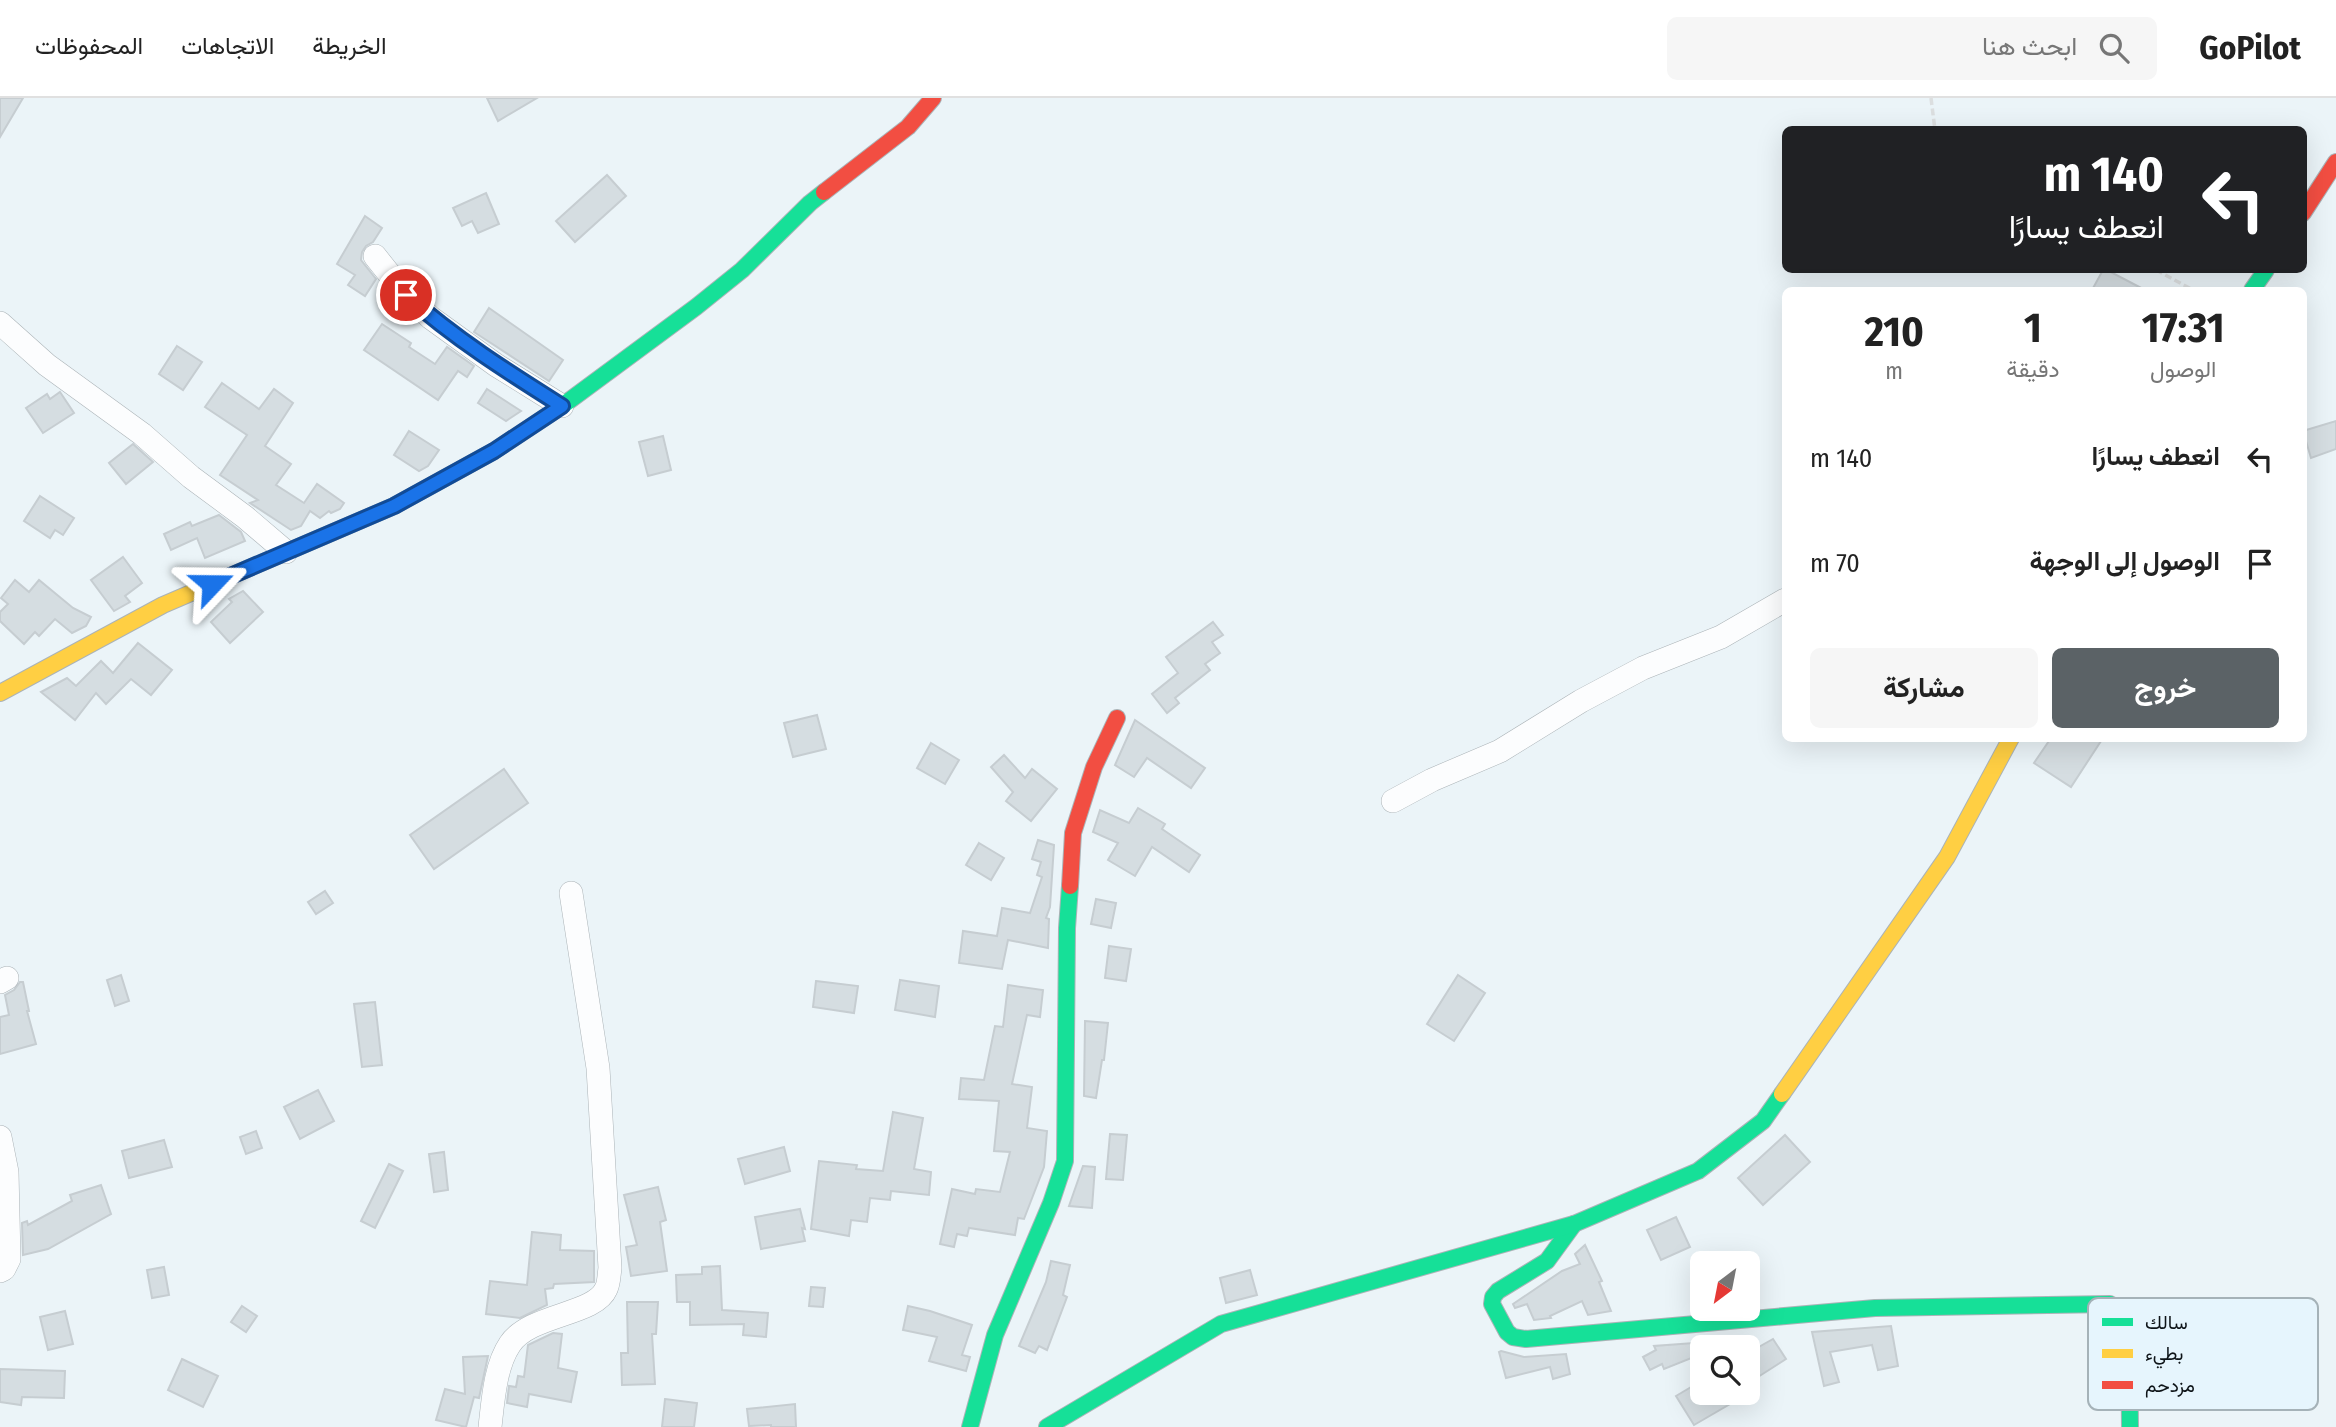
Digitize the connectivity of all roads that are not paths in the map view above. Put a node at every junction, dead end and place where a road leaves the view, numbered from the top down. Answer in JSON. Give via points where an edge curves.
{"nodes":[{"id":1,"x":933,"y":98,"type":"edge"},
{"id":2,"x":2336,"y":162,"type":"edge"},
{"id":3,"x":2307,"y":207,"type":"edge"},
{"id":4,"x":375,"y":256,"type":"dead end"},
{"id":5,"x":0,"y":323,"type":"edge"},
{"id":6,"x":562,"y":406,"type":"junction"},
{"id":7,"x":286,"y":552,"type":"junction"},
{"id":8,"x":1782,"y":602,"type":"edge"},
{"id":9,"x":0,"y":693,"type":"edge"},
{"id":10,"x":1116,"y":718,"type":"dead end"},
{"id":11,"x":2009,"y":742,"type":"edge"},
{"id":12,"x":1393,"y":801,"type":"dead end"},
{"id":13,"x":571,"y":893,"type":"dead end"},
{"id":14,"x":0,"y":1137,"type":"edge"},
{"id":15,"x":1574,"y":1224,"type":"junction"},
{"id":16,"x":0,"y":1271,"type":"edge"},
{"id":17,"x":2088,"y":1304,"type":"edge"},
{"id":18,"x":490,"y":1427,"type":"edge"},
{"id":19,"x":970,"y":1427,"type":"edge"},
{"id":20,"x":1047,"y":1427,"type":"edge"}],
"edges":[{"from":1,"to":6,"type":"street","via":[[908,127],[810,203],[724,285]]},
{"from":2,"to":3,"type":"street"},
{"from":4,"to":6,"type":"street","via":[[431,318]]},
{"from":5,"to":7,"type":"street"},
{"from":6,"to":7,"type":"street","via":[[494,451],[394,506]]},
{"from":7,"to":9,"type":"street","via":[[163,605]]},
{"from":8,"to":12,"type":"street","via":[[1721,637],[1643,668],[1500,751]]},
{"from":10,"to":19,"type":"street","via":[[1073,833],[1067,928],[1065,1161],[995,1335]]},
{"from":11,"to":15,"type":"street","via":[[1947,857],[1763,1121],[1698,1171]]},
{"from":13,"to":18,"type":"street","via":[[598,1069],[610,1268],[606,1290],[598,1300],[527,1327],[510,1344]]},
{"from":14,"to":16,"type":"street","via":[[7,1172],[9,1259]]},
{"from":15,"to":17,"type":"street","via":[[1548,1261],[1493,1297],[1492,1304],[1513,1338],[1875,1308]]},
{"from":15,"to":20,"type":"street","via":[[1221,1324]]}]}
